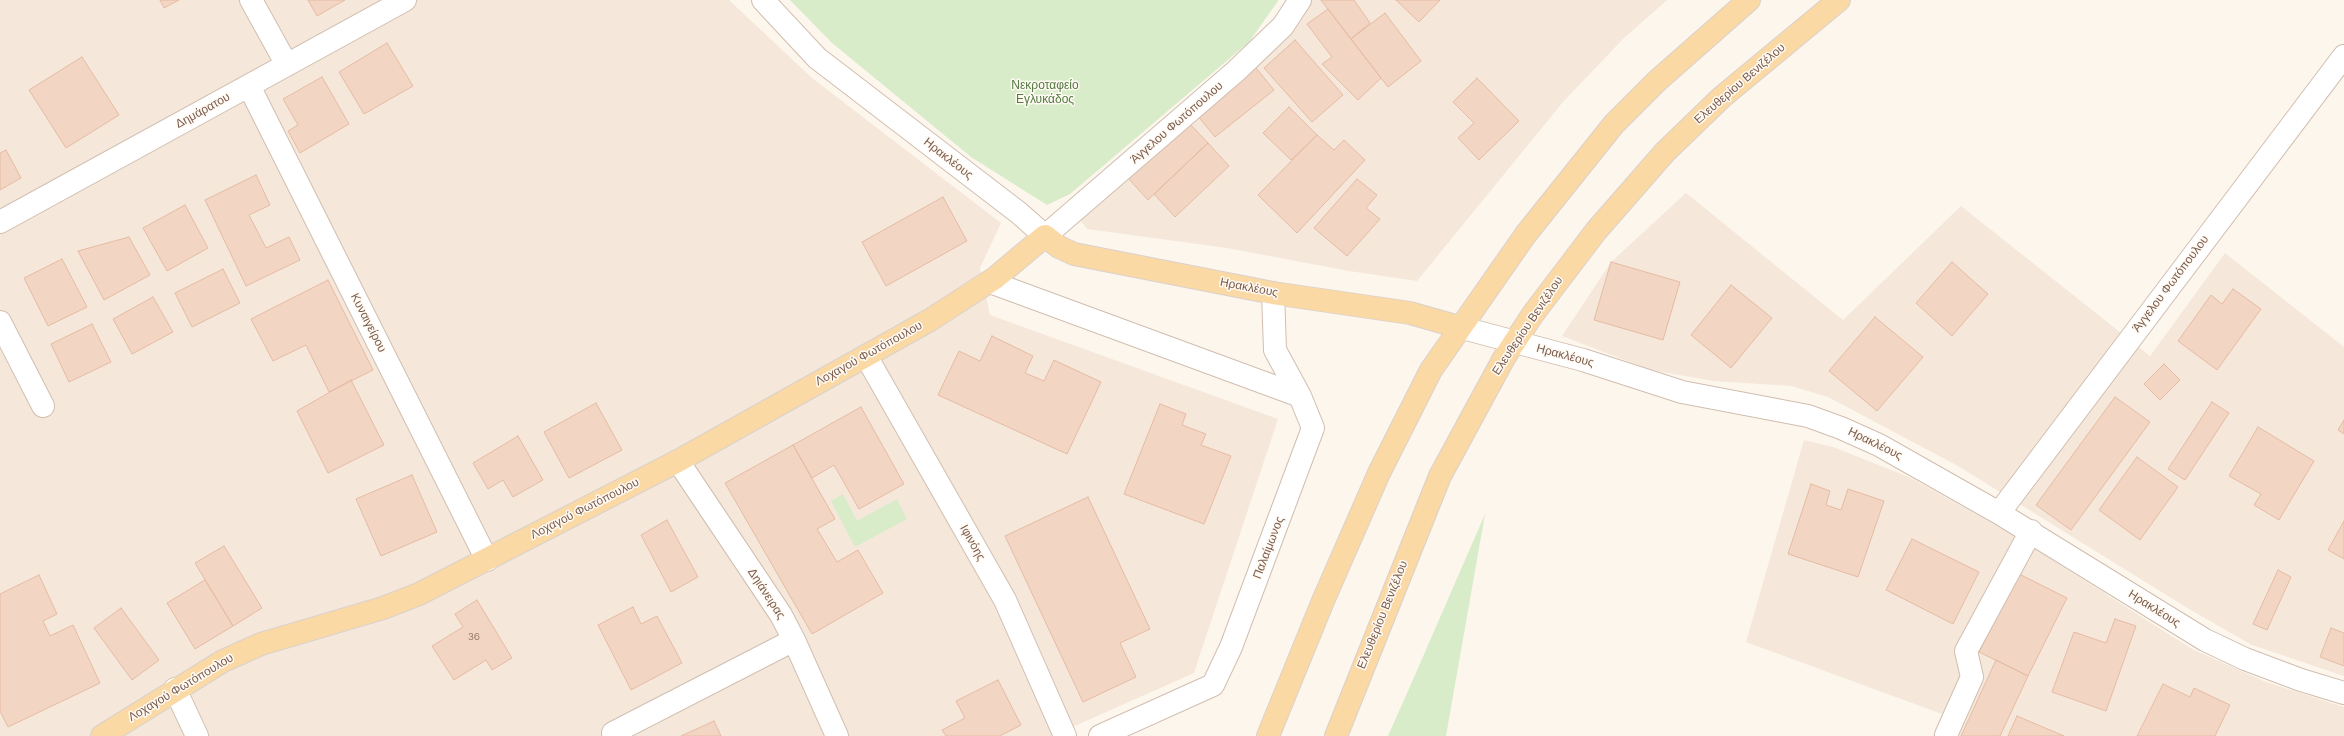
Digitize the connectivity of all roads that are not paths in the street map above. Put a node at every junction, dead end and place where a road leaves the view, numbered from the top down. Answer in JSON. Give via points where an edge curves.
{"nodes":[{"id":1,"x":251,"y":0,"type":"edge"},
{"id":2,"x":405,"y":0,"type":"edge"},
{"id":3,"x":763,"y":0,"type":"edge"},
{"id":4,"x":1300,"y":0,"type":"edge"},
{"id":5,"x":1749,"y":0,"type":"edge"},
{"id":6,"x":1839,"y":0,"type":"edge"},
{"id":7,"x":2344,"y":56,"type":"edge"},
{"id":8,"x":287,"y":65,"type":"junction"},
{"id":9,"x":249,"y":86,"type":"junction"},
{"id":10,"x":0,"y":222,"type":"edge"},
{"id":11,"x":1045,"y":236,"type":"junction"},
{"id":12,"x":990,"y":282,"type":"junction"},
{"id":13,"x":1274,"y":294,"type":"junction"},
{"id":14,"x":0,"y":322,"type":"edge"},
{"id":15,"x":1459,"y":327,"type":"junction"},
{"id":16,"x":1514,"y":343,"type":"junction"},
{"id":17,"x":866,"y":356,"type":"junction"},
{"id":18,"x":1300,"y":396,"type":"junction"},
{"id":19,"x":42,"y":406,"type":"dead end"},
{"id":20,"x":678,"y":461,"type":"junction"},
{"id":21,"x":1999,"y":512,"type":"junction"},
{"id":22,"x":2031,"y":531,"type":"junction"},
{"id":23,"x":487,"y":560,"type":"junction"},
{"id":24,"x":794,"y":640,"type":"junction"},
{"id":25,"x":176,"y":689,"type":"junction"},
{"id":26,"x":2344,"y":694,"type":"edge"},
{"id":27,"x":1946,"y":735,"type":"dead end"},
{"id":28,"x":102,"y":736,"type":"edge"},
{"id":29,"x":197,"y":736,"type":"edge"},
{"id":30,"x":614,"y":736,"type":"edge"},
{"id":31,"x":837,"y":736,"type":"edge"},
{"id":32,"x":1065,"y":736,"type":"edge"},
{"id":33,"x":1100,"y":736,"type":"edge"},
{"id":34,"x":1268,"y":736,"type":"edge"},
{"id":35,"x":1336,"y":736,"type":"edge"}],
"edges":[{"from":1,"to":8,"type":"street"},
{"from":2,"to":8,"type":"street","name":"Δημάρατου"},
{"from":3,"to":11,"type":"street","name":"Ηρακλέους","via":[[817,58],[1019,213]]},
{"from":4,"to":11,"type":"street","name":"Άγγελου Φωτόπουλου","via":[[1283,26],[1236,71]]},
{"from":5,"to":15,"type":"main road","via":[[1614,124],[1550,202]]},
{"from":6,"to":16,"type":"main road","name":"Ελευθερίου Βενιζέλου","via":[[1722,97],[1665,152],[1596,231]]},
{"from":7,"to":21,"type":"street","name":"Άγγελου Φωτόπουλου"},
{"from":8,"to":9,"type":"street","name":"Δημάρατου"},
{"from":9,"to":10,"type":"street","name":"Δημάρατου"},
{"from":9,"to":23,"type":"street","name":"Κυναιγείρου"},
{"from":11,"to":12,"type":"main road","name":"Λοχαγού Φωτόπουλου"},
{"from":11,"to":13,"type":"main road","name":"Ηρακλέους","via":[[1074,254]]},
{"from":12,"to":17,"type":"main road","name":"Λοχαγού Φωτόπουλου"},
{"from":12,"to":18,"type":"street"},
{"from":13,"to":15,"type":"main road","name":"Ηρακλέους","via":[[1410,313]]},
{"from":13,"to":18,"type":"street","name":"Παλαίμωνος","via":[[1275,350]]},
{"from":14,"to":19,"type":"street"},
{"from":15,"to":16,"type":"street","name":"Ηρακλέους"},
{"from":15,"to":34,"type":"main road","via":[[1431,370],[1382,467],[1323,601]]},
{"from":16,"to":21,"type":"street","name":"Ηρακλέους","via":[[1583,360],[1682,392],[1808,416],[1880,445]]},
{"from":16,"to":35,"type":"main road","name":"Ελευθερίου Βενιζέλου","via":[[1440,476]]},
{"from":17,"to":20,"type":"main road","name":"Λοχαγού Φωτόπουλου"},
{"from":17,"to":32,"type":"street","name":"Ιφινόης","via":[[1005,600]]},
{"from":18,"to":33,"type":"street","name":"Παλαίμωνος","via":[[1313,428],[1222,669],[1213,685]]},
{"from":20,"to":23,"type":"main road","name":"Λοχαγού Φωτόπουλου"},
{"from":20,"to":24,"type":"street","name":"Δηιάνειρας","via":[[781,615]]},
{"from":21,"to":22,"type":"street","name":"Ηρακλέους"},
{"from":22,"to":26,"type":"street","name":"Ηρακλέους","via":[[2173,621],[2226,651]]},
{"from":22,"to":27,"type":"street","via":[[1966,651],[1972,677]]},
{"from":23,"to":25,"type":"main road","name":"Λοχαγού Φωτόπουλου","via":[[419,594],[383,608],[261,644],[223,661]]},
{"from":24,"to":30,"type":"street","via":[[613,733]]},
{"from":24,"to":31,"type":"street","name":"Δηιάνειρας"},
{"from":25,"to":28,"type":"main road","name":"Λοχαγού Φωτόπουλου"},
{"from":25,"to":29,"type":"street"}]}
